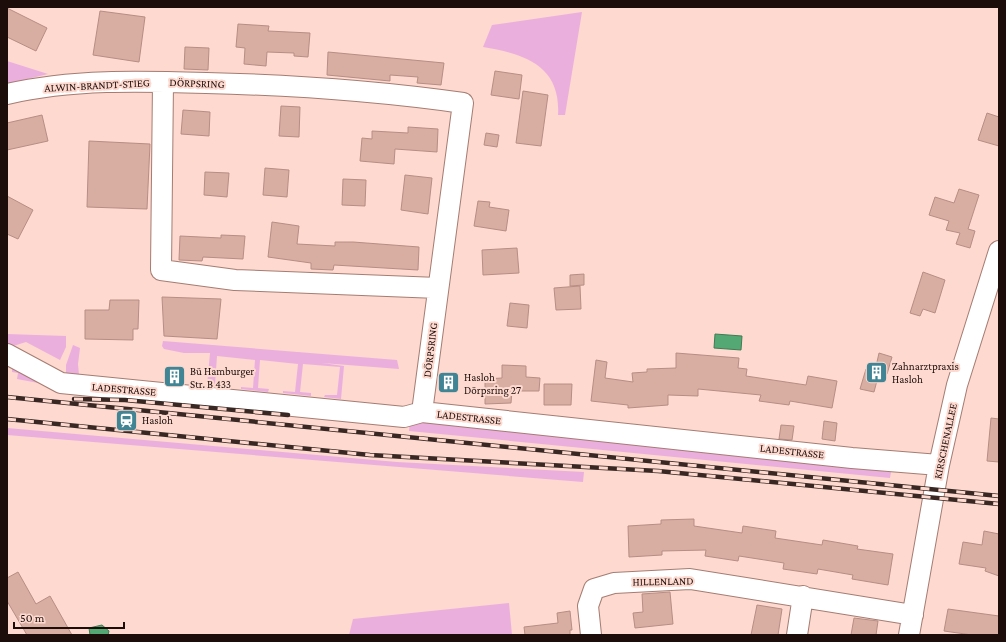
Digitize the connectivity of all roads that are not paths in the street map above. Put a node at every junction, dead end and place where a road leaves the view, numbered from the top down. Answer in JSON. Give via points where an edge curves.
{"nodes":[{"id":1,"x":163,"y":82,"type":"junction"},
{"id":2,"x":7,"y":94,"type":"edge"},
{"id":3,"x":999,"y":251,"type":"edge"},
{"id":4,"x":438,"y":288,"type":"junction"},
{"id":5,"x":7,"y":354,"type":"edge"},
{"id":6,"x":422,"y":412,"type":"junction"},
{"id":7,"x":939,"y":465,"type":"junction"},
{"id":8,"x":803,"y":596,"type":"junction"},
{"id":9,"x":912,"y":615,"type":"junction"},
{"id":10,"x":591,"y":635,"type":"edge"},
{"id":11,"x":797,"y":635,"type":"edge"},
{"id":12,"x":909,"y":635,"type":"edge"}],
"edges":[{"from":1,"to":2,"type":"street","name":"ALWIN-BRANDT-STIEG","via":[[69,84]]},
{"from":1,"to":4,"type":"street","name":"DÖRPSRING","via":[[161,270],[235,280]]},
{"from":1,"to":4,"type":"street","name":"DÖRPSRING","via":[[330,88],[463,103]]},
{"from":3,"to":7,"type":"street","name":"KIRSCHENALLEE","via":[[962,365]]},
{"from":4,"to":6,"type":"street","name":"DÖRPSRING"},
{"from":5,"to":6,"type":"street","name":"LADESTRASSE","via":[[61,383],[404,417]]},
{"from":6,"to":7,"type":"street","name":"LADESTRASSE"},
{"from":7,"to":9,"type":"street","name":"KIRSCHENALLEE"},
{"from":8,"to":9,"type":"street","name":"HILLENLAND"},
{"from":8,"to":10,"type":"street","name":"HILLENLAND","via":[[690,579],[614,583],[594,590],[588,606]]},
{"from":8,"to":11,"type":"street"},
{"from":9,"to":12,"type":"street","name":"KIRSCHENALLEE"}]}
